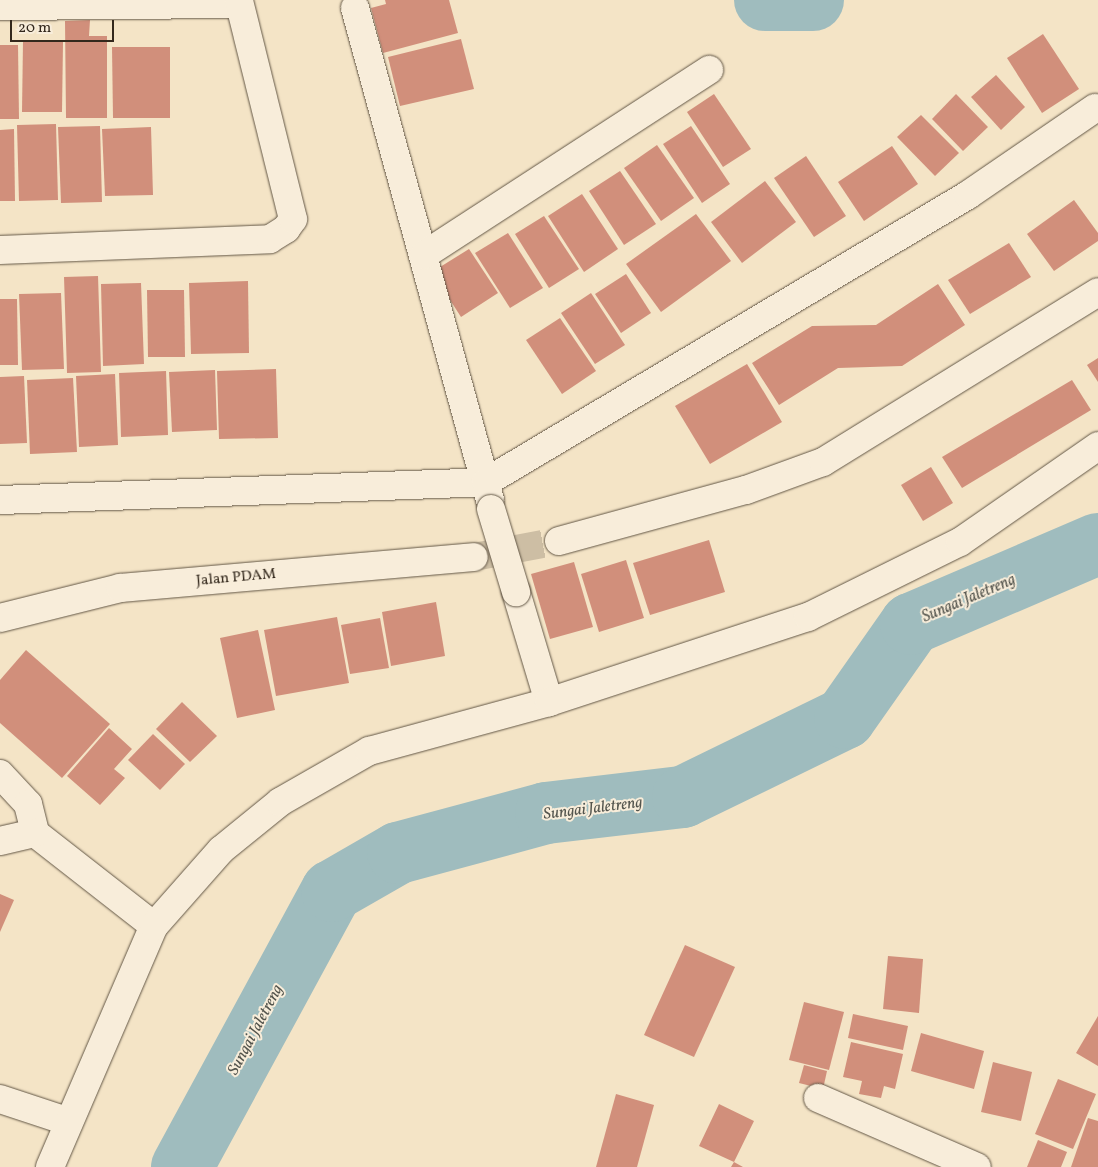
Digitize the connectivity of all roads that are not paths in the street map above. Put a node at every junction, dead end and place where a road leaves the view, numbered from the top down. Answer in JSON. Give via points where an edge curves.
{"nodes":[{"id":1,"x":238,"y":2,"type":"edge"},
{"id":2,"x":0,"y":6,"type":"edge"},
{"id":3,"x":355,"y":8,"type":"dead end"},
{"id":4,"x":709,"y":70,"type":"dead end"},
{"id":5,"x":1095,"y":108,"type":"dead end"},
{"id":6,"x":0,"y":250,"type":"edge"},
{"id":7,"x":424,"y":256,"type":"junction"},
{"id":8,"x":1098,"y":292,"type":"edge"},
{"id":9,"x":1098,"y":446,"type":"edge"},
{"id":10,"x":486,"y":482,"type":"junction"},
{"id":11,"x":0,"y":500,"type":"edge"},
{"id":12,"x":559,"y":541,"type":"tunnel mouth"},
{"id":13,"x":474,"y":557,"type":"tunnel mouth"},
{"id":14,"x":0,"y":618,"type":"edge"},
{"id":15,"x":548,"y":702,"type":"junction"},
{"id":16,"x":0,"y":774,"type":"edge"},
{"id":17,"x":34,"y":833,"type":"junction"},
{"id":18,"x":0,"y":841,"type":"edge"},
{"id":19,"x":154,"y":926,"type":"junction"},
{"id":20,"x":0,"y":1098,"type":"edge"},
{"id":21,"x":818,"y":1098,"type":"dead end"},
{"id":22,"x":67,"y":1121,"type":"junction"},
{"id":23,"x":50,"y":1167,"type":"edge"},
{"id":24,"x":977,"y":1167,"type":"edge"}],
"edges":[{"from":1,"to":2,"type":"street"},
{"from":1,"to":6,"type":"street","via":[[293,219],[286,229],[270,239]]},
{"from":3,"to":7,"type":"street"},
{"from":4,"to":7,"type":"street"},
{"from":5,"to":10,"type":"street","via":[[968,195]]},
{"from":7,"to":10,"type":"street"},
{"from":8,"to":12,"type":"street","via":[[823,462],[746,490]]},
{"from":9,"to":15,"type":"street","via":[[960,542],[808,617]]},
{"from":10,"to":11,"type":"street"},
{"from":10,"to":15,"type":"street","bridge":true},
{"from":13,"to":14,"type":"street","name":"Jalan PDAM","via":[[120,588]]},
{"from":15,"to":19,"type":"street","via":[[369,751],[280,802],[221,850]]},
{"from":16,"to":17,"type":"street","via":[[28,804]]},
{"from":17,"to":18,"type":"street"},
{"from":17,"to":19,"type":"street"},
{"from":19,"to":22,"type":"street"},
{"from":20,"to":22,"type":"street"},
{"from":21,"to":24,"type":"street"},
{"from":22,"to":23,"type":"street"}]}
